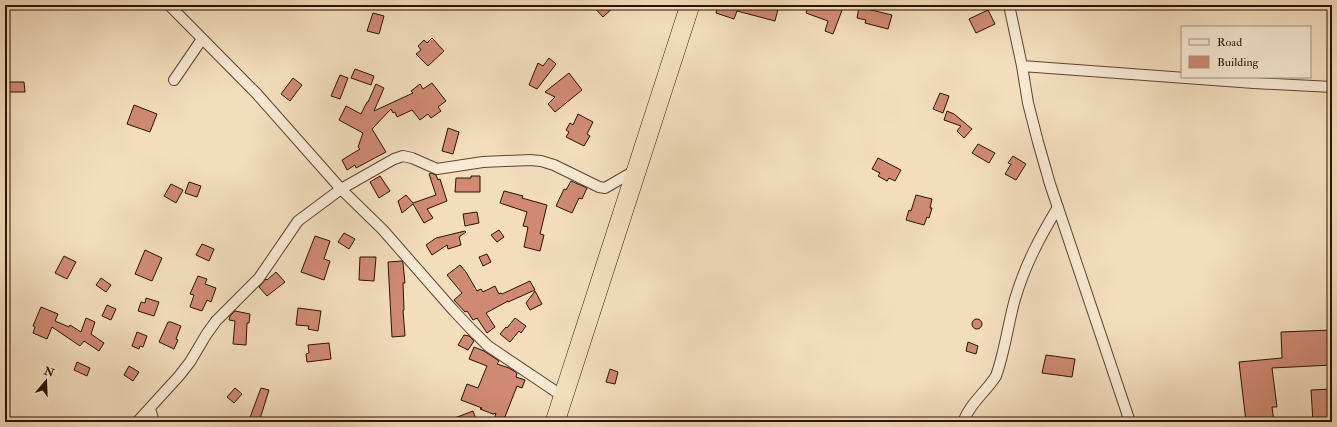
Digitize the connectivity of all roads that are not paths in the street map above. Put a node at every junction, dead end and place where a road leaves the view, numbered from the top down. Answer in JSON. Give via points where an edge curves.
{"nodes":[{"id":1,"x":168,"y":5,"type":"edge"},
{"id":2,"x":178,"y":5,"type":"edge"},
{"id":3,"x":690,"y":5,"type":"edge"},
{"id":4,"x":1009,"y":5,"type":"edge"},
{"id":5,"x":179,"y":16,"type":"junction"},
{"id":6,"x":202,"y":39,"type":"junction"},
{"id":7,"x":1022,"y":66,"type":"junction"},
{"id":8,"x":1181,"y":78,"type":"edge"},
{"id":9,"x":1186,"y":78,"type":"edge"},
{"id":10,"x":174,"y":80,"type":"dead end"},
{"id":11,"x":1332,"y":87,"type":"edge"},
{"id":12,"x":638,"y":169,"type":"junction"},
{"id":13,"x":341,"y":189,"type":"junction"},
{"id":14,"x":1058,"y":207,"type":"junction"},
{"id":15,"x":564,"y":397,"type":"junction"},
{"id":16,"x":150,"y":409,"type":"junction"},
{"id":17,"x":137,"y":422,"type":"edge"},
{"id":18,"x":154,"y":422,"type":"edge"},
{"id":19,"x":555,"y":422,"type":"edge"},
{"id":20,"x":963,"y":422,"type":"edge"},
{"id":21,"x":1130,"y":422,"type":"edge"}],
"edges":[{"from":1,"to":5,"type":"street"},
{"from":2,"to":5,"type":"street"},
{"from":3,"to":12,"type":"highway"},
{"from":4,"to":7,"type":"street"},
{"from":5,"to":6,"type":"street"},
{"from":6,"to":10,"type":"street"},
{"from":6,"to":13,"type":"street","via":[[256,94]]},
{"from":7,"to":8,"type":"street"},
{"from":7,"to":14,"type":"street","via":[[1038,142]]},
{"from":9,"to":11,"type":"street"},
{"from":12,"to":13,"type":"street","via":[[605,188],[541,161],[483,162],[437,169],[403,156]]},
{"from":12,"to":15,"type":"highway"},
{"from":13,"to":15,"type":"street","via":[[383,230],[488,346]]},
{"from":13,"to":16,"type":"street","via":[[298,221],[259,278],[216,321],[190,362]]},
{"from":14,"to":20,"type":"street","via":[[1030,256],[1016,298],[996,376],[970,407]]},
{"from":14,"to":21,"type":"street"},
{"from":15,"to":19,"type":"highway"},
{"from":16,"to":17,"type":"street"},
{"from":16,"to":18,"type":"street"}]}
